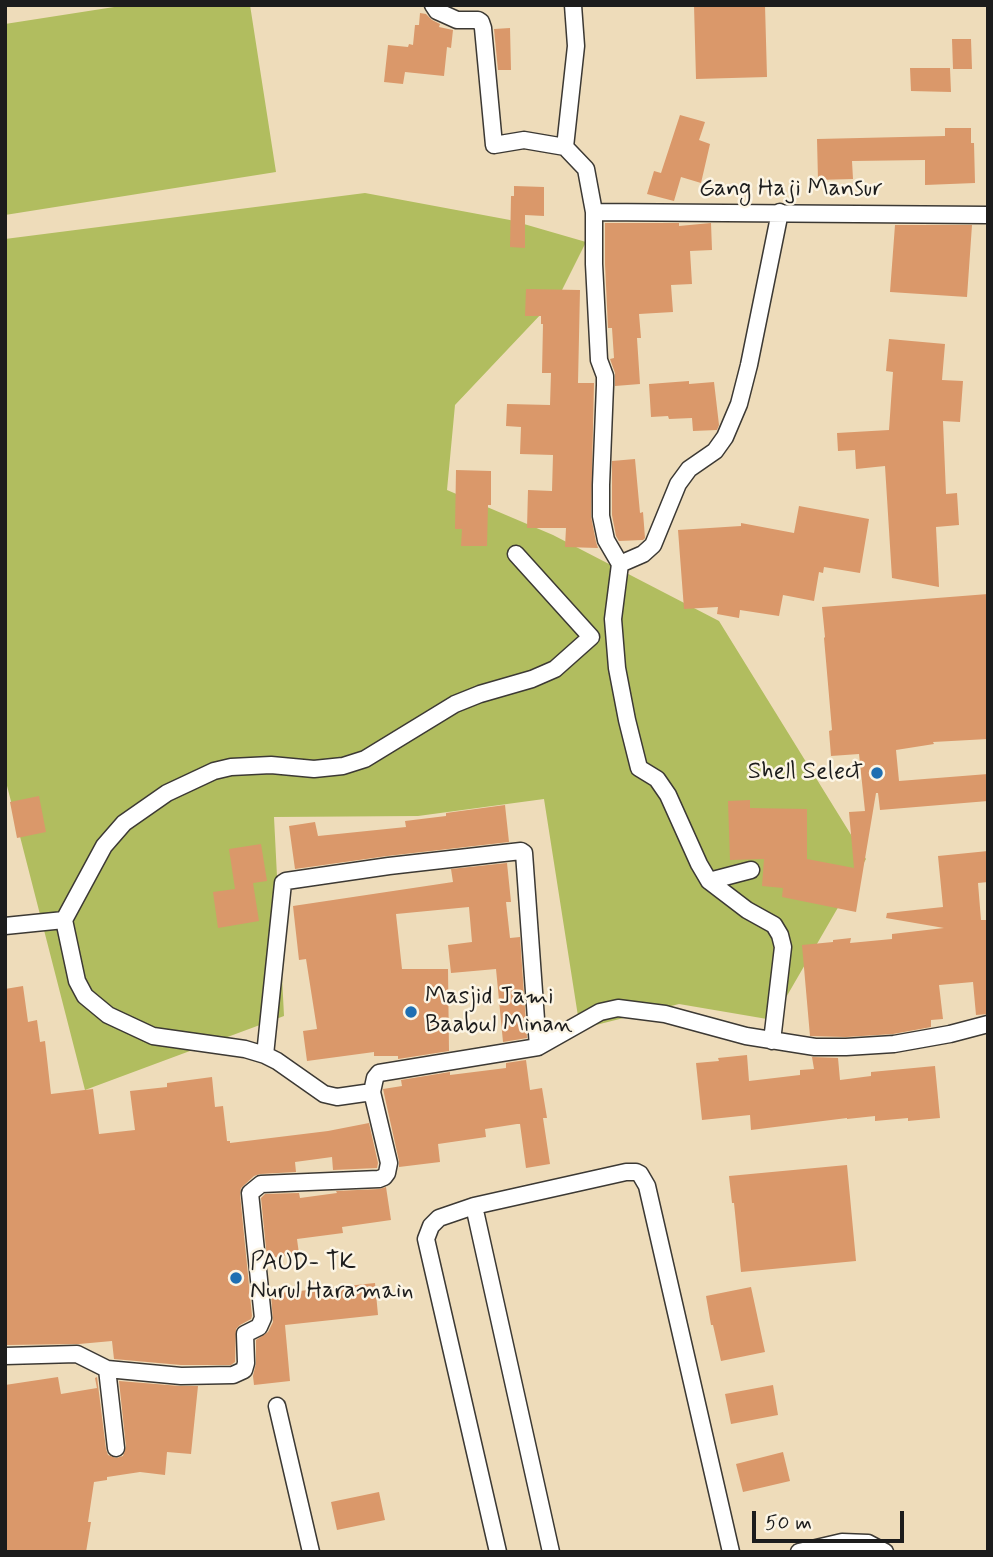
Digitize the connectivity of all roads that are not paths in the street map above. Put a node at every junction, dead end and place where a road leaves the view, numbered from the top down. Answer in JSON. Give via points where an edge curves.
{"nodes":[{"id":1,"x":433,"y":5,"type":"edge"},
{"id":2,"x":573,"y":5,"type":"edge"},
{"id":3,"x":565,"y":147,"type":"junction"},
{"id":4,"x":594,"y":212,"type":"junction"},
{"id":5,"x":780,"y":212,"type":"junction"},
{"id":6,"x":988,"y":215,"type":"edge"},
{"id":7,"x":516,"y":554,"type":"dead end"},
{"id":8,"x":620,"y":564,"type":"junction"},
{"id":9,"x":613,"y":619,"type":"junction"},
{"id":10,"x":591,"y":637,"type":"junction"},
{"id":11,"x":751,"y":870,"type":"dead end"},
{"id":12,"x":709,"y":881,"type":"junction"},
{"id":13,"x":64,"y":920,"type":"junction"},
{"id":14,"x":5,"y":926,"type":"edge"},
{"id":15,"x":988,"y":1024,"type":"edge"},
{"id":16,"x":772,"y":1041,"type":"junction"},
{"id":17,"x":538,"y":1047,"type":"junction"},
{"id":18,"x":265,"y":1055,"type":"junction"},
{"id":19,"x":372,"y":1091,"type":"junction"},
{"id":20,"x":474,"y":1206,"type":"junction"},
{"id":21,"x":5,"y":1356,"type":"edge"},
{"id":22,"x":107,"y":1369,"type":"junction"},
{"id":23,"x":277,"y":1406,"type":"dead end"},
{"id":24,"x":116,"y":1448,"type":"dead end"},
{"id":25,"x":311,"y":1552,"type":"edge"},
{"id":26,"x":499,"y":1552,"type":"edge"},
{"id":27,"x":551,"y":1552,"type":"edge"},
{"id":28,"x":731,"y":1552,"type":"edge"},
{"id":29,"x":799,"y":1552,"type":"edge"},
{"id":30,"x":885,"y":1552,"type":"edge"}],
"edges":[{"from":1,"to":3,"type":"street","via":[[457,20],[481,22],[494,145],[524,140]]},
{"from":2,"to":3,"type":"street","via":[[576,46]]},
{"from":3,"to":4,"type":"street","via":[[586,169]]},
{"from":4,"to":5,"type":"street","name":"Gang Haji Mansur"},
{"from":4,"to":8,"type":"street","via":[[599,360],[606,385],[601,516],[606,540]]},
{"from":5,"to":6,"type":"street","name":"Gang Haji Mansur"},
{"from":5,"to":8,"type":"street","via":[[749,365],[725,437],[715,451],[688,469],[678,484],[653,545]]},
{"from":7,"to":10,"type":"street"},
{"from":8,"to":9,"type":"street"},
{"from":9,"to":10,"type":"street"},
{"from":9,"to":12,"type":"street","via":[[617,668],[639,768],[657,779],[668,795]]},
{"from":10,"to":13,"type":"street","via":[[555,669],[455,704],[365,759],[314,769],[231,767],[167,793],[124,823],[104,846]]},
{"from":11,"to":12,"type":"street"},
{"from":12,"to":16,"type":"street","via":[[774,925],[780,935],[783,947]]},
{"from":13,"to":14,"type":"street"},
{"from":13,"to":18,"type":"street","via":[[77,981],[85,996],[107,1015],[153,1035]]},
{"from":15,"to":16,"type":"street","via":[[894,1044],[815,1047]]},
{"from":16,"to":17,"type":"street","via":[[665,1014],[618,1008],[600,1012]]},
{"from":17,"to":18,"type":"street","via":[[521,851],[283,883]]},
{"from":17,"to":19,"type":"street","via":[[379,1073]]},
{"from":18,"to":19,"type":"street","via":[[324,1094],[337,1097]]},
{"from":19,"to":22,"type":"street","via":[[389,1163],[384,1177],[261,1184],[250,1193],[263,1318],[245,1334],[244,1370],[233,1375],[181,1376]]},
{"from":20,"to":26,"type":"street","via":[[439,1218],[426,1239]]},
{"from":20,"to":27,"type":"street"},
{"from":20,"to":28,"type":"street","via":[[626,1172],[640,1174],[647,1186]]},
{"from":21,"to":22,"type":"street","via":[[77,1354]]},
{"from":22,"to":24,"type":"street"},
{"from":23,"to":25,"type":"street"},
{"from":29,"to":30,"type":"street","via":[[842,1542],[868,1543]]}]}
